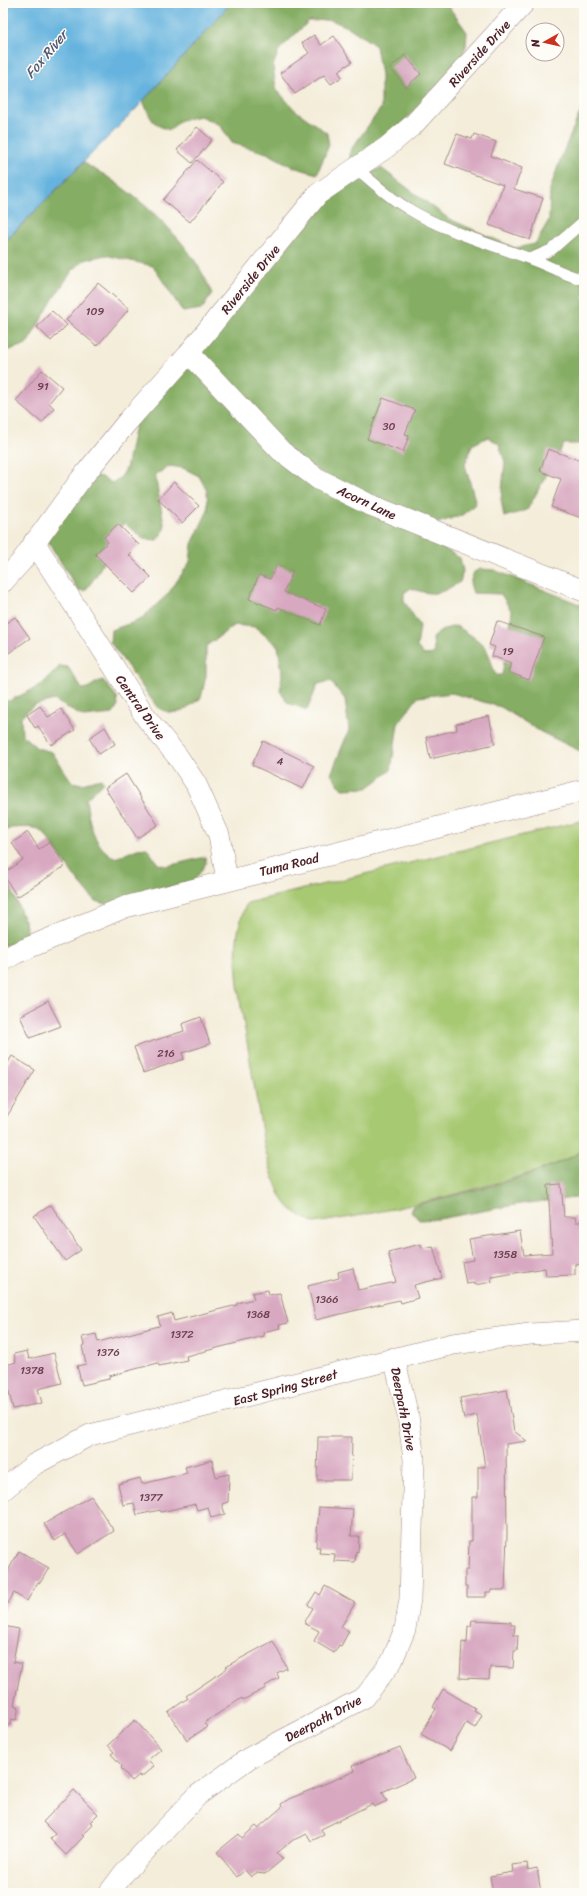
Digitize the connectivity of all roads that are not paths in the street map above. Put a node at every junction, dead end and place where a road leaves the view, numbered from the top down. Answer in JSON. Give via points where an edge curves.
{"nodes":[{"id":1,"x":524,"y":3,"type":"edge"},
{"id":2,"x":357,"y":169,"type":"junction"},
{"id":3,"x":584,"y":221,"type":"edge"},
{"id":4,"x":530,"y":259,"type":"junction"},
{"id":5,"x":584,"y":280,"type":"edge"},
{"id":6,"x":189,"y":353,"type":"junction"},
{"id":7,"x":34,"y":542,"type":"junction"},
{"id":8,"x":3,"y":582,"type":"edge"},
{"id":9,"x":584,"y":591,"type":"edge"},
{"id":10,"x":584,"y":790,"type":"edge"},
{"id":11,"x":227,"y":880,"type":"junction"},
{"id":12,"x":3,"y":961,"type":"edge"},
{"id":13,"x":584,"y":1331,"type":"edge"},
{"id":14,"x":394,"y":1358,"type":"junction"},
{"id":15,"x":3,"y":1490,"type":"edge"},
{"id":16,"x":109,"y":1893,"type":"edge"}],
"edges":[{"from":1,"to":2,"type":"street","name":"Riverside Drive","via":[[414,124]]},
{"from":2,"to":4,"type":"lane","via":[[406,208],[465,235]]},
{"from":2,"to":6,"type":"street","name":"Riverside Drive","via":[[318,194]]},
{"from":3,"to":4,"type":"lane","via":[[551,250]]},
{"from":4,"to":5,"type":"lane","via":[[563,274]]},
{"from":6,"to":7,"type":"street","name":"Riverside Drive","via":[[128,421]]},
{"from":6,"to":9,"type":"street","name":"Acorn Lane","via":[[281,451],[318,479],[368,504]]},
{"from":7,"to":8,"type":"street","name":"Riverside Drive"},
{"from":7,"to":11,"type":"street","name":"Central Drive","via":[[147,720],[178,757],[196,784],[219,835]]},
{"from":10,"to":11,"type":"street","name":"Tuma Road"},
{"from":11,"to":12,"type":"street","name":"Tuma Road","via":[[126,906]]},
{"from":13,"to":14,"type":"street","name":"East Spring Street","via":[[530,1334],[453,1344]]},
{"from":14,"to":15,"type":"street","name":"East Spring Street","via":[[90,1435],[35,1464]]},
{"from":14,"to":16,"type":"street","name":"Deerpath Drive","via":[[408,1416],[414,1459],[410,1599],[406,1630],[392,1660],[365,1697],[250,1758],[198,1795]]}]}
